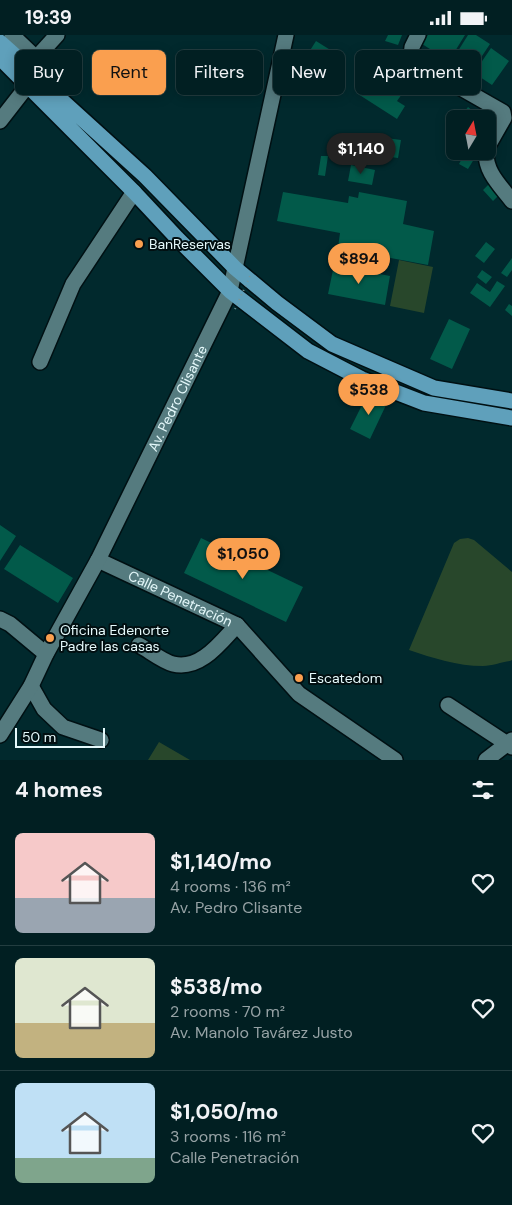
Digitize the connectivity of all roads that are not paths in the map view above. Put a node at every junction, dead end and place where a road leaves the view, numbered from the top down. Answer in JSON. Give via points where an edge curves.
{"nodes":[{"id":1,"x":12,"y":35,"type":"edge"},
{"id":2,"x":57,"y":35,"type":"edge"},
{"id":3,"x":286,"y":35,"type":"edge"},
{"id":4,"x":418,"y":35,"type":"edge"},
{"id":5,"x":0,"y":42,"type":"edge"},
{"id":6,"x":23,"y":50,"type":"edge"},
{"id":7,"x":43,"y":50,"type":"edge"},
{"id":8,"x":15,"y":51,"type":"edge"},
{"id":9,"x":0,"y":58,"type":"edge"},
{"id":10,"x":15,"y":72,"type":"edge"},
{"id":11,"x":20,"y":95,"type":"edge"},
{"id":12,"x":38,"y":95,"type":"edge"},
{"id":13,"x":56,"y":95,"type":"edge"},
{"id":14,"x":0,"y":121,"type":"edge"},
{"id":15,"x":496,"y":132,"type":"edge"},
{"id":16,"x":486,"y":160,"type":"edge"},
{"id":17,"x":134,"y":192,"type":"junction"},
{"id":18,"x":512,"y":201,"type":"edge"},
{"id":19,"x":235,"y":268,"type":"junction"},
{"id":20,"x":230,"y":291,"type":"junction"},
{"id":21,"x":40,"y":362,"type":"dead end"},
{"id":22,"x":512,"y":401,"type":"edge"},
{"id":23,"x":512,"y":418,"type":"edge"},
{"id":24,"x":98,"y":560,"type":"junction"},
{"id":25,"x":0,"y":619,"type":"edge"},
{"id":26,"x":237,"y":625,"type":"junction"},
{"id":27,"x":139,"y":645,"type":"dead end"},
{"id":28,"x":46,"y":654,"type":"junction"},
{"id":29,"x":31,"y":686,"type":"junction"},
{"id":30,"x":448,"y":705,"type":"dead end"},
{"id":31,"x":3,"y":725,"type":"edge"},
{"id":32,"x":100,"y":740,"type":"dead end"},
{"id":33,"x":510,"y":744,"type":"edge"},
{"id":34,"x":395,"y":760,"type":"edge"},
{"id":35,"x":486,"y":760,"type":"edge"}],
"edges":[{"from":1,"to":6,"type":"street"},
{"from":2,"to":7,"type":"street"},
{"from":3,"to":19,"type":"street","name":"Av. Pedro Clisante"},
{"from":4,"to":15,"type":"street","via":[[410,57],[503,112],[504,118]]},
{"from":5,"to":8,"type":"main road"},
{"from":9,"to":10,"type":"main road"},
{"from":11,"to":14,"type":"street"},
{"from":12,"to":17,"type":"main road"},
{"from":13,"to":19,"type":"main road","via":[[145,176]]},
{"from":16,"to":18,"type":"street","via":[[488,169]]},
{"from":17,"to":20,"type":"main road"},
{"from":17,"to":21,"type":"street","via":[[73,284]]},
{"from":19,"to":20,"type":"street","name":"Av. Pedro Clisante"},
{"from":19,"to":22,"type":"main road","via":[[332,344],[434,388]]},
{"from":20,"to":23,"type":"main road","via":[[308,351],[362,379],[424,403]]},
{"from":20,"to":24,"type":"street","name":"Av. Pedro Clisante"},
{"from":24,"to":26,"type":"street","name":"Calle Penetración"},
{"from":24,"to":28,"type":"street","name":"Av. Pedro Clisante"},
{"from":25,"to":28,"type":"street"},
{"from":26,"to":27,"type":"street","via":[[208,655],[191,663],[172,664]]},
{"from":26,"to":34,"type":"street","name":"Calle Penetración","via":[[298,694]]},
{"from":28,"to":29,"type":"street","name":"Av. Pedro Clisante"},
{"from":29,"to":31,"type":"street","name":"Av. Pedro Clisante"},
{"from":29,"to":32,"type":"street","via":[[44,709],[63,727]]},
{"from":30,"to":33,"type":"street"},
{"from":33,"to":35,"type":"street"}]}
